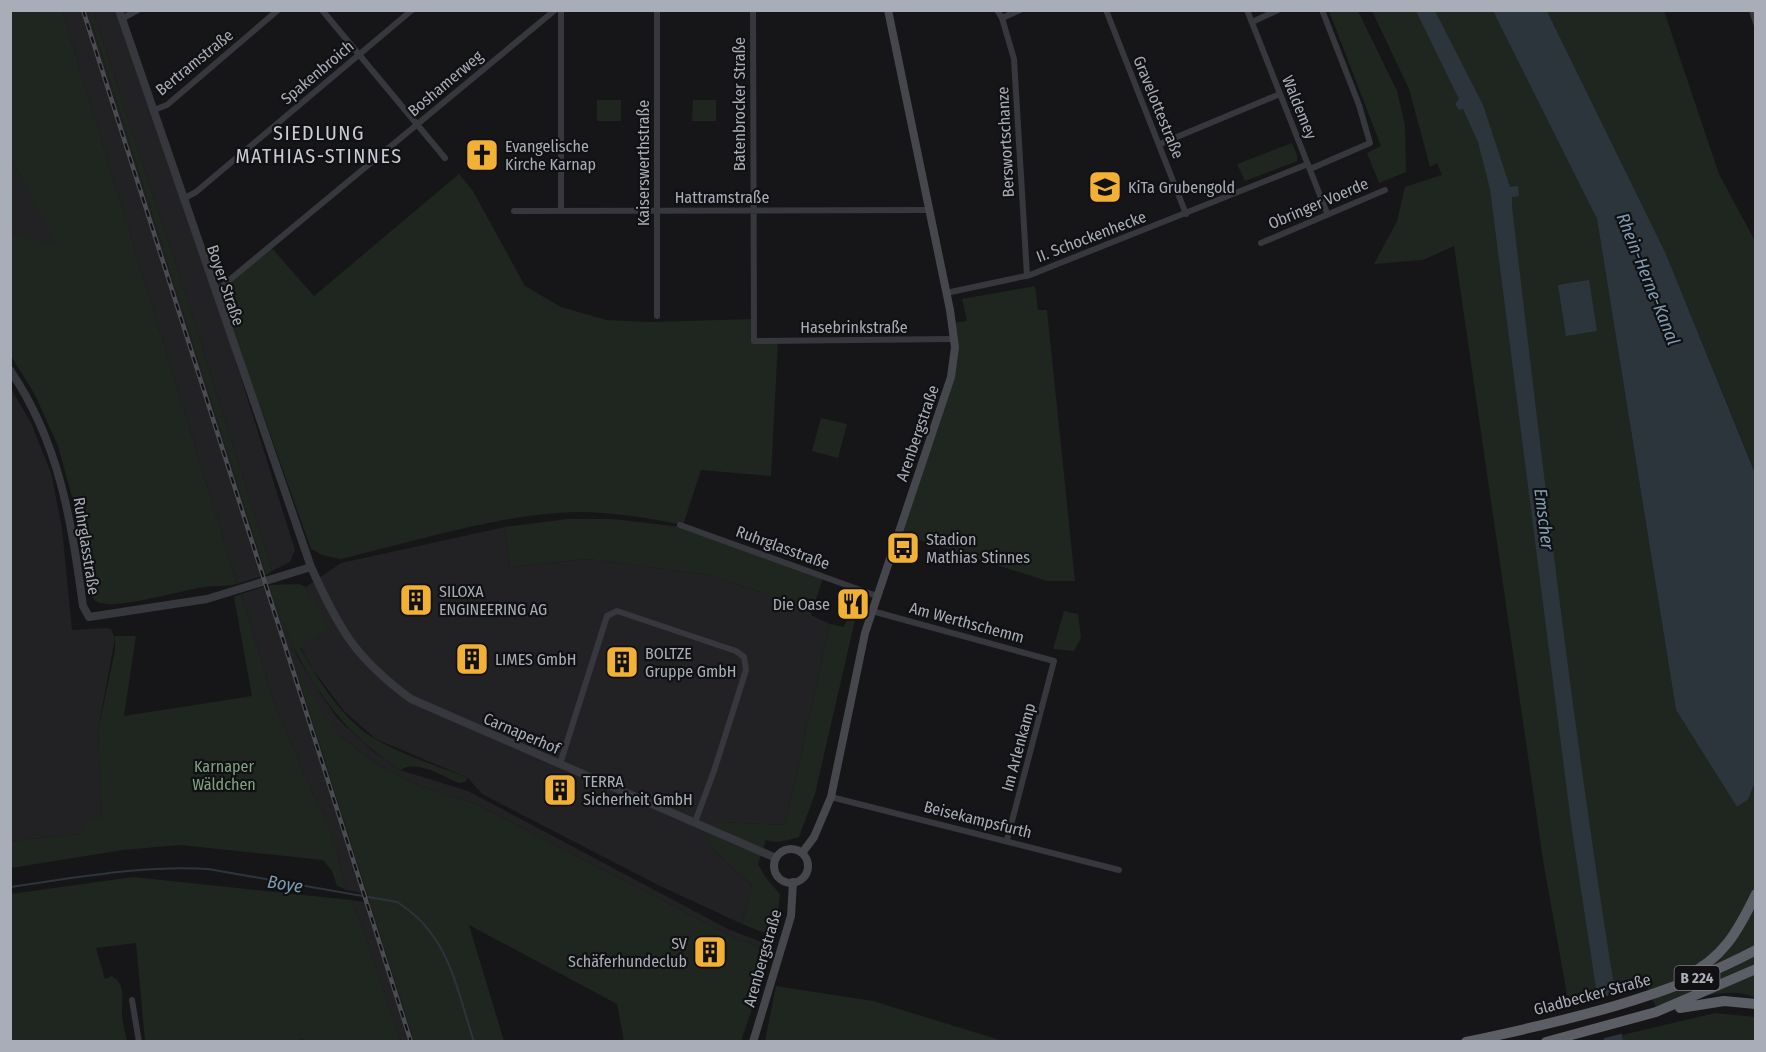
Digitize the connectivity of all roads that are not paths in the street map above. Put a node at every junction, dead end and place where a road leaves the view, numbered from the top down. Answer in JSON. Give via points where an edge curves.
{"nodes":[{"id":1,"x":138,"y":10,"type":"edge"},
{"id":2,"x":278,"y":10,"type":"edge"},
{"id":3,"x":322,"y":10,"type":"edge"},
{"id":4,"x":412,"y":10,"type":"edge"},
{"id":5,"x":555,"y":10,"type":"edge"},
{"id":6,"x":561,"y":10,"type":"edge"},
{"id":7,"x":657,"y":10,"type":"edge"},
{"id":8,"x":753,"y":10,"type":"edge"},
{"id":9,"x":888,"y":10,"type":"edge"},
{"id":10,"x":997,"y":10,"type":"edge"},
{"id":11,"x":1020,"y":10,"type":"edge"},
{"id":12,"x":1106,"y":10,"type":"edge"},
{"id":13,"x":1247,"y":10,"type":"edge"},
{"id":14,"x":1278,"y":10,"type":"edge"},
{"id":15,"x":1322,"y":10,"type":"edge"},
{"id":16,"x":1752,"y":10,"type":"edge"},
{"id":17,"x":121,"y":14,"type":"edge"},
{"id":18,"x":1002,"y":18,"type":"junction"},
{"id":19,"x":1251,"y":22,"type":"junction"},
{"id":20,"x":1755,"y":22,"type":"edge"},
{"id":21,"x":358,"y":55,"type":"junction"},
{"id":22,"x":1280,"y":94,"type":"junction"},
{"id":23,"x":154,"y":110,"type":"junction"},
{"id":24,"x":417,"y":124,"type":"junction"},
{"id":25,"x":1161,"y":144,"type":"junction"},
{"id":26,"x":445,"y":158,"type":"dead end"},
{"id":27,"x":1309,"y":167,"type":"junction"},
{"id":28,"x":1385,"y":190,"type":"dead end"},
{"id":29,"x":183,"y":199,"type":"junction"},
{"id":30,"x":753,"y":210,"type":"junction"},
{"id":31,"x":929,"y":210,"type":"junction"},
{"id":32,"x":514,"y":211,"type":"dead end"},
{"id":33,"x":561,"y":211,"type":"junction"},
{"id":34,"x":657,"y":211,"type":"junction"},
{"id":35,"x":1327,"y":213,"type":"junction"},
{"id":36,"x":1186,"y":214,"type":"junction"},
{"id":37,"x":1261,"y":243,"type":"dead end"},
{"id":38,"x":1027,"y":276,"type":"junction"},
{"id":39,"x":214,"y":292,"type":"junction"},
{"id":40,"x":946,"y":293,"type":"junction"},
{"id":41,"x":657,"y":316,"type":"dead end"},
{"id":42,"x":954,"y":339,"type":"junction"},
{"id":43,"x":754,"y":340,"type":"joint"},
{"id":44,"x":10,"y":370,"type":"edge"},
{"id":45,"x":680,"y":525,"type":"dead end"},
{"id":46,"x":311,"y":567,"type":"junction"},
{"id":47,"x":877,"y":596,"type":"junction"},
{"id":48,"x":872,"y":611,"type":"junction"},
{"id":49,"x":1054,"y":661,"type":"joint"},
{"id":50,"x":560,"y":764,"type":"junction"},
{"id":51,"x":831,"y":796,"type":"junction"},
{"id":52,"x":695,"y":822,"type":"junction"},
{"id":53,"x":1007,"y":840,"type":"junction"},
{"id":54,"x":802,"y":853,"type":"junction"},
{"id":55,"x":776,"y":858,"type":"junction"},
{"id":56,"x":1119,"y":870,"type":"dead end"},
{"id":57,"x":793,"y":882,"type":"junction"},
{"id":58,"x":1755,"y":894,"type":"edge"},
{"id":59,"x":1755,"y":950,"type":"edge"},
{"id":60,"x":1755,"y":969,"type":"edge"},
{"id":61,"x":132,"y":1000,"type":"dead end"},
{"id":62,"x":1632,"y":1000,"type":"junction"},
{"id":63,"x":1755,"y":1004,"type":"edge"},
{"id":64,"x":1656,"y":1012,"type":"junction"},
{"id":65,"x":139,"y":1041,"type":"edge"},
{"id":66,"x":753,"y":1041,"type":"edge"},
{"id":67,"x":1466,"y":1041,"type":"edge"},
{"id":68,"x":1546,"y":1041,"type":"edge"}],
"edges":[{"from":1,"to":17,"type":"street"},
{"from":2,"to":23,"type":"street","name":"Bertramstraße","via":[[167,105]]},
{"from":3,"to":21,"type":"street"},
{"from":4,"to":21,"type":"street","name":"Spakenbroich"},
{"from":5,"to":24,"type":"street","name":"Boshamerweg"},
{"from":6,"to":33,"type":"street"},
{"from":7,"to":34,"type":"street","name":"Kaiserswerthstraße"},
{"from":8,"to":30,"type":"street","name":"Batenbrocker Straße"},
{"from":9,"to":31,"type":"main road","name":"Arenbergstraße"},
{"from":10,"to":18,"type":"street","name":"Berswortschanze"},
{"from":11,"to":18,"type":"street"},
{"from":12,"to":25,"type":"street","name":"Gravelottestraße"},
{"from":13,"to":19,"type":"street","name":"Waldemey"},
{"from":14,"to":19,"type":"street"},
{"from":15,"to":27,"type":"street","name":"II. Schockenhecke","via":[[1370,143]]},
{"from":16,"to":20,"type":"street"},
{"from":17,"to":23,"type":"street","name":"Boyer Straße"},
{"from":18,"to":38,"type":"street","name":"Berswortschanze","via":[[1014,58]]},
{"from":19,"to":22,"type":"street","name":"Waldemey"},
{"from":21,"to":24,"type":"street"},
{"from":21,"to":29,"type":"street","name":"Spakenbroich"},
{"from":22,"to":25,"type":"street"},
{"from":22,"to":27,"type":"street","name":"Waldemey"},
{"from":23,"to":29,"type":"street","name":"Boyer Straße"},
{"from":24,"to":26,"type":"street"},
{"from":24,"to":39,"type":"street","name":"Boshamerweg"},
{"from":25,"to":36,"type":"street","name":"Gravelottestraße"},
{"from":27,"to":35,"type":"street","name":"Waldemey"},
{"from":27,"to":36,"type":"street","name":"II. Schockenhecke"},
{"from":28,"to":35,"type":"street","name":"Obringer Voerde"},
{"from":29,"to":39,"type":"street","name":"Boyer Straße"},
{"from":30,"to":31,"type":"street","name":"Hattramstraße"},
{"from":30,"to":34,"type":"street","name":"Hattramstraße"},
{"from":30,"to":43,"type":"street","name":"Batenbrocker Straße"},
{"from":31,"to":40,"type":"main road","name":"Arenbergstraße"},
{"from":32,"to":33,"type":"street","name":"Hattramstraße"},
{"from":33,"to":34,"type":"street","name":"Hattramstraße"},
{"from":34,"to":41,"type":"street","name":"Kaiserswerthstraße"},
{"from":35,"to":37,"type":"street","name":"Obringer Voerde"},
{"from":36,"to":38,"type":"street","name":"II. Schockenhecke"},
{"from":38,"to":40,"type":"street","name":"II. Schockenhecke"},
{"from":39,"to":46,"type":"street","name":"Boyer Straße"},
{"from":40,"to":42,"type":"main road","name":"Arenbergstraße"},
{"from":42,"to":43,"type":"street","name":"Hasebrinkstraße"},
{"from":42,"to":47,"type":"main road","name":"Arenbergstraße","via":[[951,377]]},
{"from":44,"to":46,"type":"street","name":"Ruhrglasstraße","via":[[54,456],[70,515],[83,606],[89,617],[207,599]]},
{"from":45,"to":47,"type":"street","name":"Ruhrglasstraße"},
{"from":46,"to":50,"type":"street","name":"Carnaperhof","via":[[341,629],[384,679],[421,704]]},
{"from":47,"to":48,"type":"main road","name":"Arenbergstraße"},
{"from":48,"to":49,"type":"street","name":"Am Werthschemm"},
{"from":48,"to":51,"type":"main road","name":"Arenbergstraße"},
{"from":49,"to":53,"type":"street","name":"Im Arlenkamp"},
{"from":50,"to":52,"type":"street","name":"Carnaperhof"},
{"from":50,"to":52,"type":"street","via":[[611,612],[647,620],[736,651],[744,657],[746,670]]},
{"from":51,"to":53,"type":"street","name":"Beisekampsfurth"},
{"from":51,"to":54,"type":"main road","name":"Arenbergstraße","via":[[814,837]]},
{"from":52,"to":55,"type":"street","name":"Carnaperhof"},
{"from":53,"to":56,"type":"street","name":"Beisekampsfurth"},
{"from":54,"to":55,"type":"main road","via":[[788,849]]},
{"from":54,"to":57,"type":"main road","via":[[807,870],[802,879]]},
{"from":55,"to":57,"type":"main road","via":[[777,875]]},
{"from":57,"to":66,"type":"main road","name":"Arenbergstraße","via":[[791,916]]},
{"from":58,"to":62,"type":"highway","via":[[1735,935],[1717,956],[1695,971]]},
{"from":59,"to":62,"type":"highway","name":"Gladbecker Straße","number":"B 224","via":[[1693,980]]},
{"from":60,"to":64,"type":"highway","name":"Gladbecker Straße","number":"B 224"},
{"from":61,"to":65,"type":"street"},
{"from":62,"to":67,"type":"highway","name":"Gladbecker Straße","number":"B 224"},
{"from":63,"to":64,"type":"highway","via":[[1724,1001]]},
{"from":64,"to":68,"type":"highway","name":"Gladbecker Straße","number":"B 224"}]}
